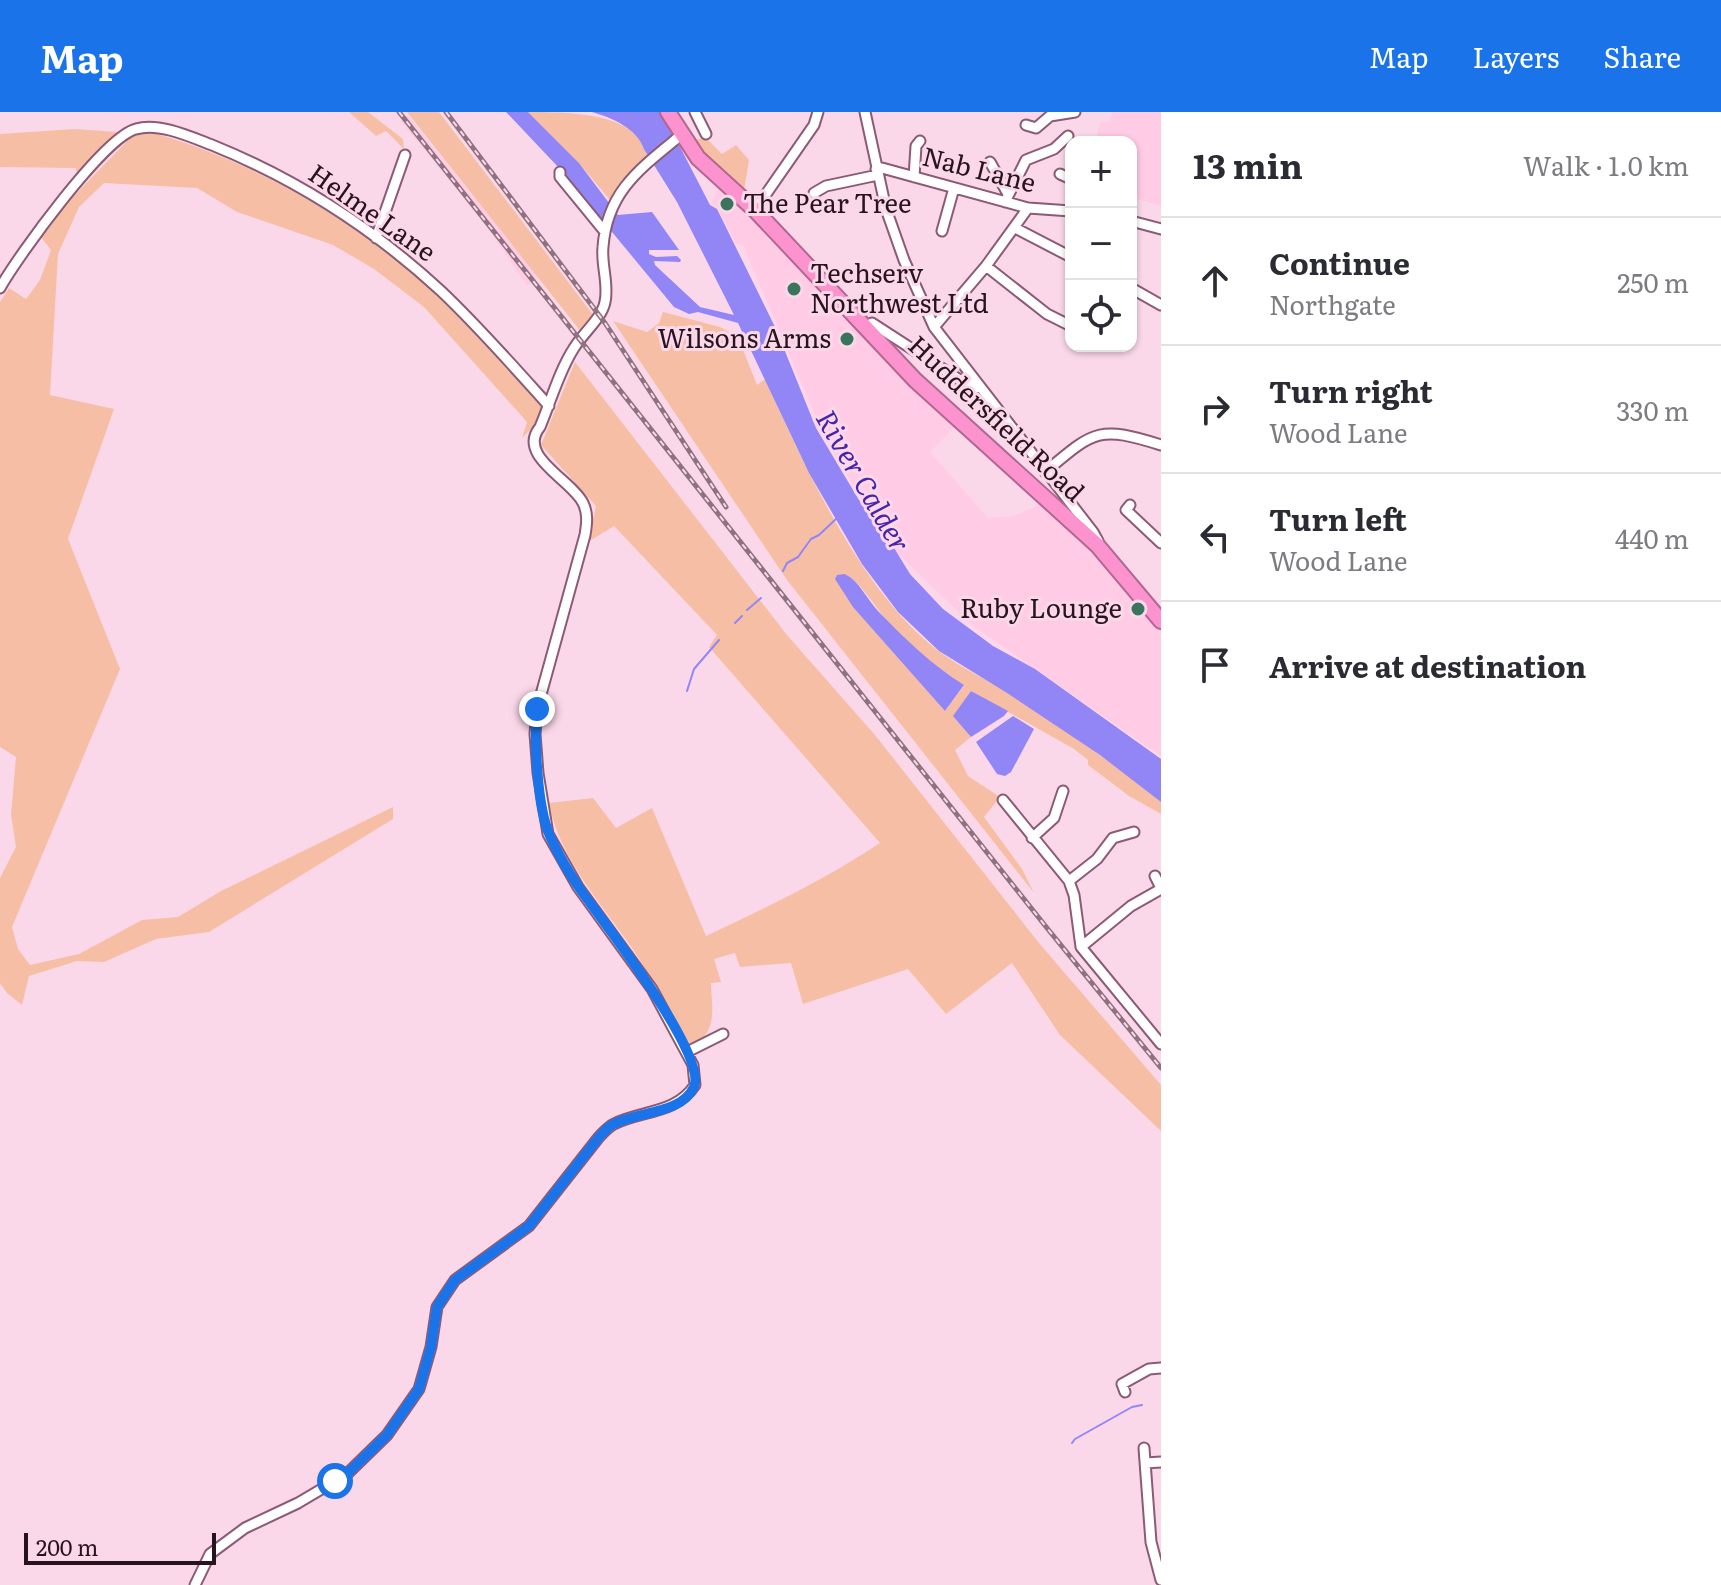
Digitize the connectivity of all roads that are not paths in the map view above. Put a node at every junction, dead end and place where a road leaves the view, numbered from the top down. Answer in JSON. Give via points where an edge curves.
{"nodes":[{"id":1,"x":668,"y":112,"type":"edge"},
{"id":2,"x":695,"y":112,"type":"edge"},
{"id":3,"x":818,"y":112,"type":"edge"},
{"id":4,"x":865,"y":112,"type":"edge"},
{"id":5,"x":1075,"y":112,"type":"edge"},
{"id":6,"x":1026,"y":125,"type":"dead end"},
{"id":7,"x":706,"y":134,"type":"dead end"},
{"id":8,"x":679,"y":137,"type":"junction"},
{"id":9,"x":1065,"y":139,"type":"edge"},
{"id":10,"x":920,"y":141,"type":"dead end"},
{"id":11,"x":405,"y":155,"type":"dead end"},
{"id":12,"x":990,"y":162,"type":"dead end"},
{"id":13,"x":560,"y":172,"type":"dead end"},
{"id":14,"x":877,"y":172,"type":"junction"},
{"id":15,"x":1060,"y":174,"type":"dead end"},
{"id":16,"x":1065,"y":176,"type":"edge"},
{"id":17,"x":914,"y":177,"type":"junction"},
{"id":18,"x":954,"y":188,"type":"junction"},
{"id":19,"x":814,"y":193,"type":"dead end"},
{"id":20,"x":1006,"y":198,"type":"junction"},
{"id":21,"x":1028,"y":208,"type":"junction"},
{"id":22,"x":755,"y":210,"type":"junction"},
{"id":23,"x":1065,"y":211,"type":"edge"},
{"id":24,"x":1137,"y":223,"type":"edge"},
{"id":25,"x":1015,"y":228,"type":"junction"},
{"id":26,"x":1161,"y":229,"type":"edge"},
{"id":27,"x":605,"y":230,"type":"junction"},
{"id":28,"x":942,"y":231,"type":"dead end"},
{"id":29,"x":376,"y":238,"type":"junction"},
{"id":30,"x":1065,"y":254,"type":"edge"},
{"id":31,"x":986,"y":266,"type":"junction"},
{"id":32,"x":0,"y":288,"type":"edge"},
{"id":33,"x":1137,"y":291,"type":"edge"},
{"id":34,"x":1161,"y":305,"type":"edge"},
{"id":35,"x":1065,"y":323,"type":"edge"},
{"id":36,"x":865,"y":327,"type":"junction"},
{"id":37,"x":934,"y":327,"type":"junction"},
{"id":38,"x":979,"y":386,"type":"junction"},
{"id":39,"x":549,"y":406,"type":"junction"},
{"id":40,"x":1161,"y":445,"type":"edge"},
{"id":41,"x":1045,"y":472,"type":"junction"},
{"id":42,"x":1130,"y":505,"type":"dead end"},
{"id":43,"x":1161,"y":543,"type":"edge"},
{"id":44,"x":1097,"y":545,"type":"junction"},
{"id":45,"x":1161,"y":621,"type":"edge"},
{"id":46,"x":1063,"y":791,"type":"dead end"},
{"id":47,"x":1003,"y":800,"type":"dead end"},
{"id":48,"x":1134,"y":832,"type":"dead end"},
{"id":49,"x":1032,"y":838,"type":"junction"},
{"id":50,"x":1155,"y":876,"type":"dead end"},
{"id":51,"x":1069,"y":881,"type":"junction"},
{"id":52,"x":1161,"y":888,"type":"edge"},
{"id":53,"x":1081,"y":947,"type":"junction"},
{"id":54,"x":723,"y":1034,"type":"dead end"},
{"id":55,"x":1159,"y":1038,"type":"edge"},
{"id":56,"x":687,"y":1052,"type":"junction"},
{"id":57,"x":1161,"y":1368,"type":"edge"},
{"id":58,"x":1125,"y":1392,"type":"dead end"},
{"id":59,"x":1144,"y":1448,"type":"dead end"},
{"id":60,"x":1161,"y":1462,"type":"edge"},
{"id":61,"x":1146,"y":1463,"type":"junction"},
{"id":62,"x":1150,"y":1509,"type":"junction"},
{"id":63,"x":1161,"y":1509,"type":"edge"},
{"id":64,"x":1161,"y":1580,"type":"edge"},
{"id":65,"x":195,"y":1585,"type":"edge"}],
"edges":[{"from":1,"to":8,"type":"highway","name":"Huddersfield Road"},
{"from":2,"to":7,"type":"street"},
{"from":3,"to":22,"type":"street"},
{"from":4,"to":14,"type":"street"},
{"from":5,"to":6,"type":"street","via":[[1050,116],[1036,128]]},
{"from":8,"to":22,"type":"highway","name":"Huddersfield Road"},
{"from":8,"to":27,"type":"street","via":[[624,185]]},
{"from":9,"to":20,"type":"street","via":[[1026,160]]},
{"from":10,"to":17,"type":"street"},
{"from":11,"to":29,"type":"street"},
{"from":12,"to":20,"type":"street"},
{"from":13,"to":27,"type":"street"},
{"from":14,"to":17,"type":"street","name":"Nab Lane"},
{"from":14,"to":19,"type":"street"},
{"from":14,"to":37,"type":"street","via":[[904,260]]},
{"from":15,"to":16,"type":"street"},
{"from":17,"to":18,"type":"street","name":"Nab Lane"},
{"from":18,"to":20,"type":"street","name":"Nab Lane"},
{"from":18,"to":28,"type":"street"},
{"from":20,"to":21,"type":"street","name":"Nab Lane"},
{"from":21,"to":23,"type":"street","name":"Nab Lane"},
{"from":21,"to":25,"type":"street"},
{"from":22,"to":36,"type":"highway","name":"Huddersfield Road"},
{"from":24,"to":26,"type":"street"},
{"from":25,"to":30,"type":"street"},
{"from":25,"to":31,"type":"street"},
{"from":27,"to":39,"type":"street","via":[[605,305],[573,349]]},
{"from":29,"to":32,"type":"street","name":"Helme Lane","via":[[287,180],[242,158],[147,127],[127,132],[93,166],[43,224]]},
{"from":29,"to":39,"type":"street","name":"Helme Lane","via":[[441,292]]},
{"from":31,"to":35,"type":"street"},
{"from":31,"to":37,"type":"street"},
{"from":33,"to":34,"type":"street"},
{"from":36,"to":38,"type":"street","via":[[872,323],[966,384]]},
{"from":36,"to":44,"type":"highway","name":"Huddersfield Road","via":[[924,389]]},
{"from":37,"to":38,"type":"street"},
{"from":38,"to":41,"type":"street"},
{"from":39,"to":56,"type":"street","via":[[534,434],[534,447],[578,495],[587,519],[537,709],[538,773],[548,834],[578,887],[652,989]]},
{"from":40,"to":41,"type":"street","via":[[1126,434],[1099,433]]},
{"from":41,"to":44,"type":"street","via":[[1098,539]]},
{"from":42,"to":43,"type":"street","via":[[1126,510]]},
{"from":44,"to":45,"type":"highway","name":"Huddersfield Road"},
{"from":46,"to":49,"type":"street","via":[[1054,818]]},
{"from":47,"to":49,"type":"street"},
{"from":48,"to":51,"type":"street","via":[[1113,838]]},
{"from":49,"to":51,"type":"street"},
{"from":50,"to":52,"type":"street"},
{"from":51,"to":53,"type":"street"},
{"from":52,"to":53,"type":"street"},
{"from":53,"to":55,"type":"street"},
{"from":54,"to":56,"type":"street"},
{"from":56,"to":65,"type":"street","via":[[696,1075],[688,1096],[612,1125],[529,1226],[455,1280],[437,1307],[419,1389],[387,1435],[347,1474],[245,1528],[210,1554]]},
{"from":57,"to":58,"type":"street","via":[[1122,1384]]},
{"from":59,"to":61,"type":"street"},
{"from":60,"to":61,"type":"street"},
{"from":61,"to":62,"type":"street"},
{"from":62,"to":63,"type":"street"},
{"from":62,"to":64,"type":"street","via":[[1151,1542]]}]}
